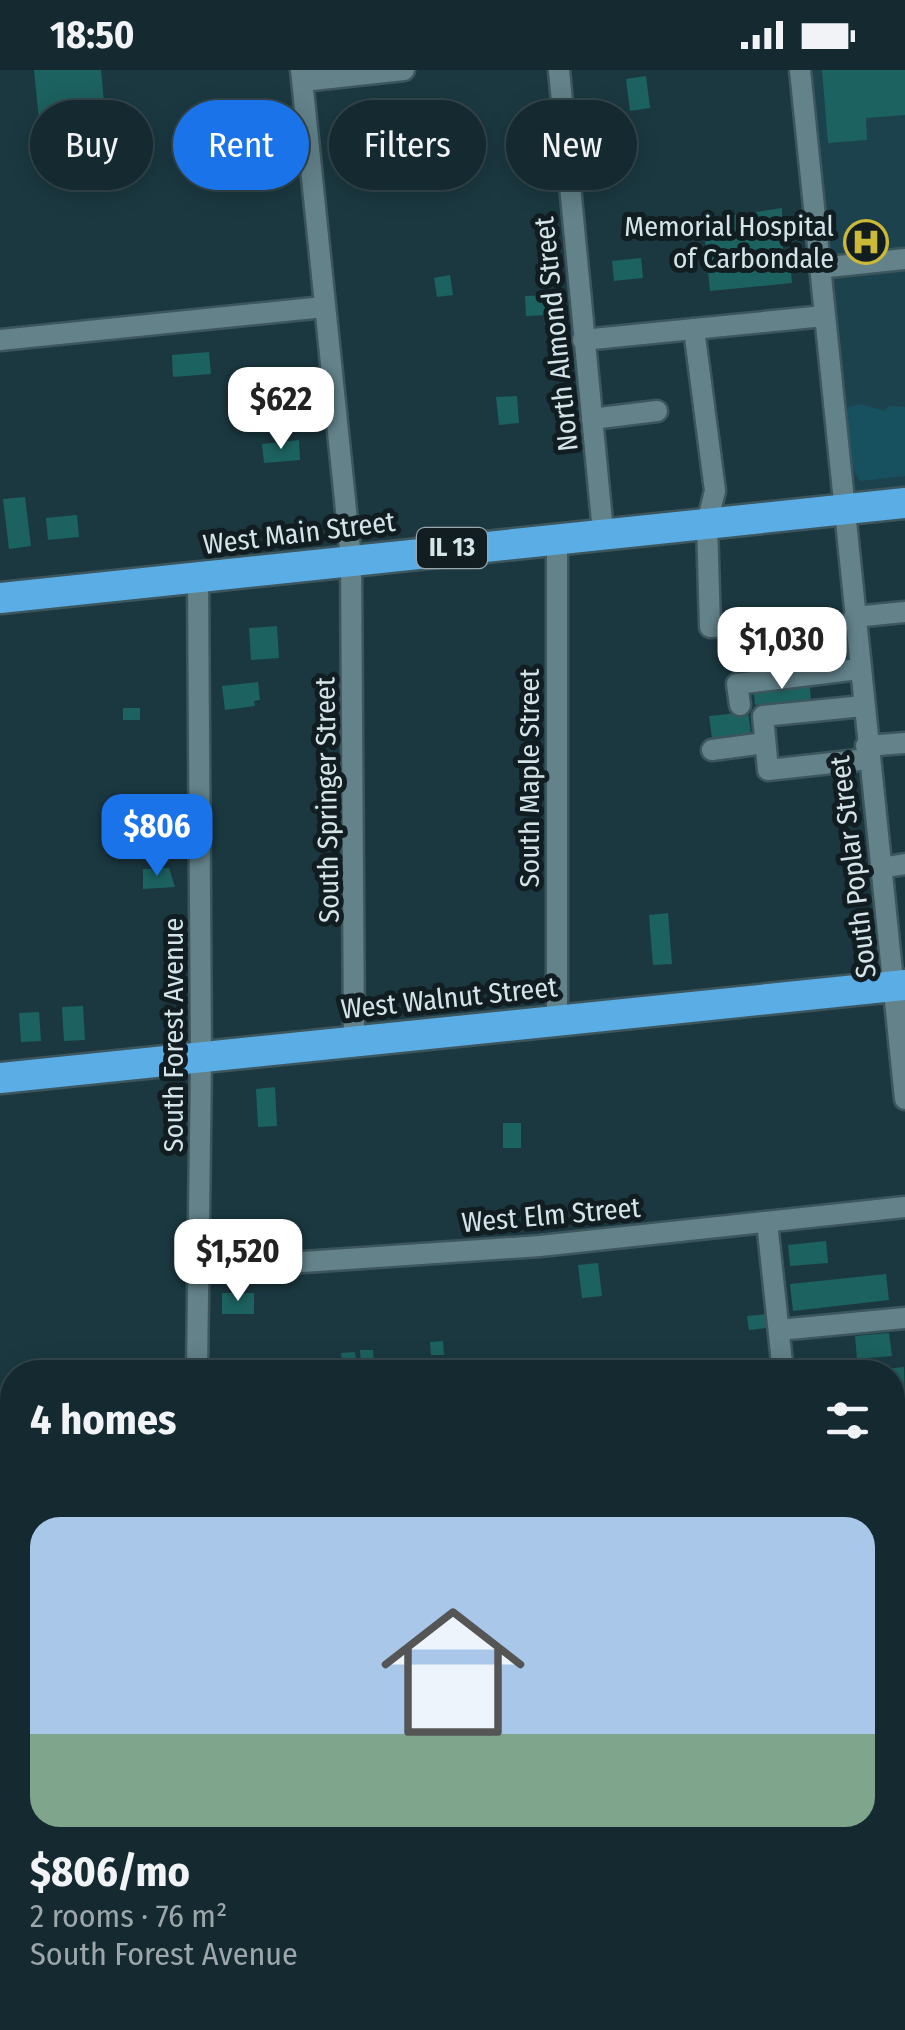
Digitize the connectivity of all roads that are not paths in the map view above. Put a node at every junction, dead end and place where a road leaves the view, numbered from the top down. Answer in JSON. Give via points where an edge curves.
{"nodes":[{"id":1,"x":404,"y":70,"type":"edge"},
{"id":2,"x":559,"y":70,"type":"edge"},
{"id":3,"x":800,"y":70,"type":"edge"},
{"id":4,"x":302,"y":75,"type":"edge"},
{"id":5,"x":905,"y":260,"type":"edge"},
{"id":6,"x":819,"y":268,"type":"junction"},
{"id":7,"x":324,"y":308,"type":"junction"},
{"id":8,"x":824,"y":316,"type":"junction"},
{"id":9,"x":694,"y":329,"type":"junction"},
{"id":10,"x":0,"y":340,"type":"edge"},
{"id":11,"x":584,"y":340,"type":"junction"},
{"id":12,"x":657,"y":411,"type":"dead end"},
{"id":13,"x":592,"y":419,"type":"junction"},
{"id":14,"x":905,"y":503,"type":"edge"},
{"id":15,"x":844,"y":510,"type":"junction"},
{"id":16,"x":706,"y":522,"type":"junction"},
{"id":17,"x":604,"y":532,"type":"junction"},
{"id":18,"x":557,"y":537,"type":"junction"},
{"id":19,"x":351,"y":559,"type":"junction"},
{"id":20,"x":198,"y":578,"type":"junction"},
{"id":21,"x":0,"y":598,"type":"edge"},
{"id":22,"x":905,"y":612,"type":"edge"},
{"id":23,"x":854,"y":617,"type":"junction"},
{"id":24,"x":760,"y":624,"type":"dead end"},
{"id":25,"x":859,"y":668,"type":"junction"},
{"id":26,"x":740,"y":705,"type":"dead end"},
{"id":27,"x":862,"y":706,"type":"junction"},
{"id":28,"x":905,"y":742,"type":"edge"},
{"id":29,"x":765,"y":743,"type":"junction"},
{"id":30,"x":712,"y":750,"type":"dead end"},
{"id":31,"x":867,"y":752,"type":"junction"},
{"id":32,"x":905,"y":864,"type":"edge"},
{"id":33,"x":880,"y":868,"type":"junction"},
{"id":34,"x":900,"y":986,"type":"edge"},
{"id":35,"x":557,"y":1020,"type":"junction"},
{"id":36,"x":354,"y":1041,"type":"junction"},
{"id":37,"x":202,"y":1060,"type":"junction"},
{"id":38,"x":0,"y":1078,"type":"edge"},
{"id":39,"x":905,"y":1099,"type":"edge"},
{"id":40,"x":905,"y":1207,"type":"edge"},
{"id":41,"x":766,"y":1222,"type":"junction"},
{"id":42,"x":200,"y":1268,"type":"junction"},
{"id":43,"x":905,"y":1318,"type":"edge"},
{"id":44,"x":779,"y":1330,"type":"junction"},
{"id":45,"x":197,"y":1360,"type":"edge"},
{"id":46,"x":782,"y":1360,"type":"edge"}],
"edges":[{"from":1,"to":4,"type":"street"},
{"from":2,"to":11,"type":"street","name":"North Almond Street"},
{"from":3,"to":6,"type":"street","name":"South Poplar Street"},
{"from":4,"to":7,"type":"street","name":"South Springer Street"},
{"from":5,"to":6,"type":"street"},
{"from":6,"to":8,"type":"street","name":"South Poplar Street"},
{"from":7,"to":10,"type":"street"},
{"from":7,"to":19,"type":"street","name":"South Springer Street"},
{"from":8,"to":9,"type":"street"},
{"from":8,"to":15,"type":"street","name":"South Poplar Street"},
{"from":9,"to":11,"type":"street"},
{"from":9,"to":16,"type":"street","via":[[715,491]]},
{"from":11,"to":13,"type":"street","name":"North Almond Street"},
{"from":12,"to":13,"type":"street"},
{"from":13,"to":17,"type":"street","name":"North Almond Street"},
{"from":14,"to":15,"type":"highway","name":"West Main Street","number":"IL 13"},
{"from":15,"to":16,"type":"highway","name":"West Main Street","number":"IL 13"},
{"from":15,"to":23,"type":"street","name":"South Poplar Street"},
{"from":16,"to":17,"type":"highway","name":"West Main Street","number":"IL 13"},
{"from":16,"to":24,"type":"street","via":[[710,627]]},
{"from":17,"to":18,"type":"highway","name":"West Main Street","number":"IL 13"},
{"from":18,"to":19,"type":"highway","name":"West Main Street","number":"IL 13"},
{"from":18,"to":35,"type":"street","name":"South Maple Street"},
{"from":19,"to":20,"type":"highway","name":"West Main Street","number":"IL 13"},
{"from":19,"to":36,"type":"street","name":"South Springer Street"},
{"from":20,"to":21,"type":"highway","name":"West Main Street","number":"IL 13"},
{"from":20,"to":37,"type":"street","name":"South Forest Avenue"},
{"from":22,"to":23,"type":"street"},
{"from":23,"to":25,"type":"street","name":"South Poplar Street"},
{"from":25,"to":26,"type":"street","via":[[737,684]]},
{"from":25,"to":27,"type":"street","name":"South Poplar Street"},
{"from":27,"to":29,"type":"street","via":[[763,716]]},
{"from":27,"to":31,"type":"street","name":"South Poplar Street"},
{"from":28,"to":31,"type":"street"},
{"from":29,"to":30,"type":"street"},
{"from":29,"to":31,"type":"street","via":[[768,770]]},
{"from":31,"to":33,"type":"street","name":"South Poplar Street"},
{"from":32,"to":33,"type":"street"},
{"from":33,"to":34,"type":"street","name":"South Poplar Street"},
{"from":34,"to":35,"type":"highway","name":"West Walnut Street"},
{"from":34,"to":39,"type":"street","name":"South Poplar Street"},
{"from":35,"to":36,"type":"highway","name":"West Walnut Street"},
{"from":36,"to":37,"type":"highway","name":"West Walnut Street"},
{"from":37,"to":38,"type":"highway","name":"West Walnut Street"},
{"from":37,"to":42,"type":"street","name":"South Forest Avenue"},
{"from":40,"to":41,"type":"street","name":"West Elm Street"},
{"from":41,"to":42,"type":"street","name":"West Elm Street","via":[[540,1246]]},
{"from":41,"to":44,"type":"street"},
{"from":42,"to":45,"type":"street","name":"South Forest Avenue"},
{"from":43,"to":44,"type":"street"},
{"from":44,"to":46,"type":"street"}]}
